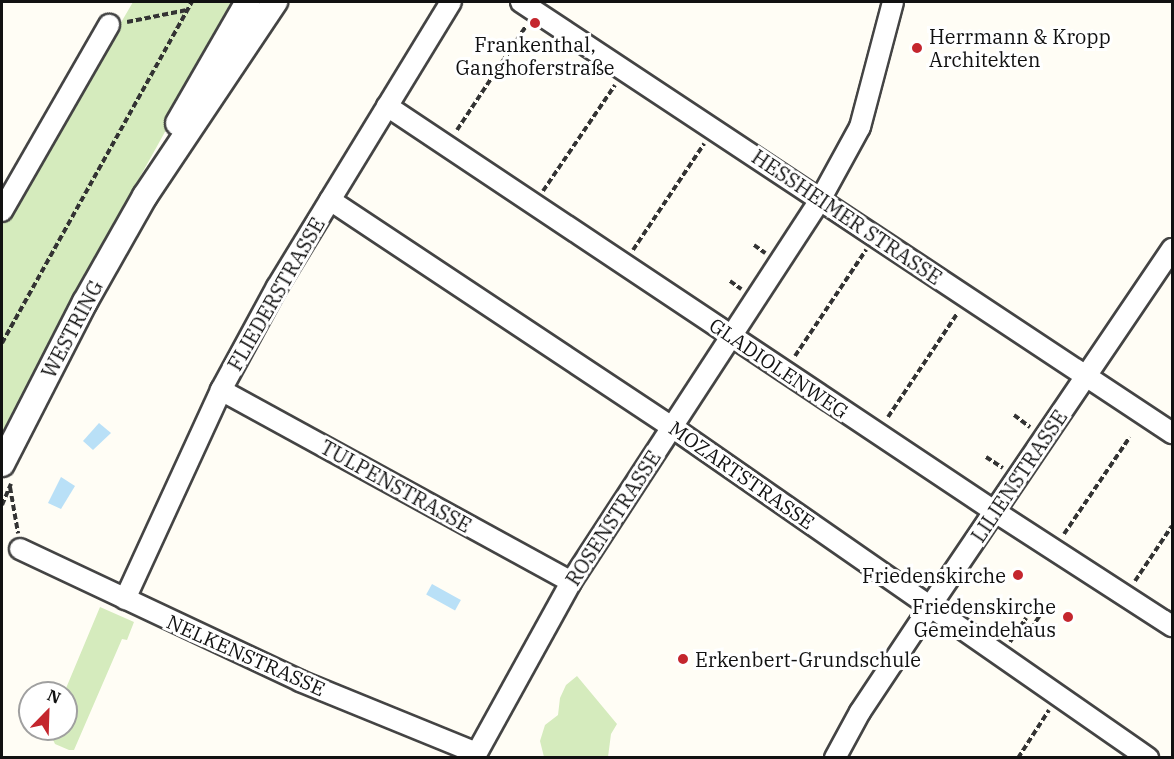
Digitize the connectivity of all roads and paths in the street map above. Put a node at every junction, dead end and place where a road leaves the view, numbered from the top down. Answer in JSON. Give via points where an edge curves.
{"nodes":[{"id":1,"x":192,"y":2,"type":"edge"},
{"id":2,"x":248,"y":2,"type":"edge"},
{"id":3,"x":275,"y":2,"type":"edge"},
{"id":4,"x":451,"y":2,"type":"edge"},
{"id":5,"x":893,"y":2,"type":"edge"},
{"id":6,"x":528,"y":6,"type":"edge"},
{"id":7,"x":187,"y":10,"type":"junction"},
{"id":8,"x":109,"y":26,"type":"joint"},
{"id":9,"x":625,"y":70,"type":"junction"},
{"id":10,"x":387,"y":106,"type":"junction"},
{"id":11,"x":714,"y":129,"type":"junction"},
{"id":12,"x":446,"y":145,"type":"junction"},
{"id":13,"x":665,"y":189,"type":"dead end"},
{"id":14,"x":671,"y":193,"type":"junction"},
{"id":15,"x":145,"y":196,"type":"junction"},
{"id":16,"x":330,"y":200,"type":"junction"},
{"id":17,"x":820,"y":200,"type":"junction"},
{"id":18,"x":535,"y":204,"type":"junction"},
{"id":19,"x":2,"y":211,"type":"edge"},
{"id":20,"x":641,"y":224,"type":"dead end"},
{"id":21,"x":647,"y":228,"type":"junction"},
{"id":22,"x":875,"y":236,"type":"junction"},
{"id":23,"x":1173,"y":249,"type":"edge"},
{"id":24,"x":624,"y":263,"type":"junction"},
{"id":25,"x":828,"y":294,"type":"dead end"},
{"id":26,"x":834,"y":298,"type":"junction"},
{"id":27,"x":968,"y":298,"type":"junction"},
{"id":28,"x":731,"y":336,"type":"junction"},
{"id":29,"x":800,"y":337,"type":"dead end"},
{"id":30,"x":806,"y":340,"type":"junction"},
{"id":31,"x":2,"y":343,"type":"edge"},
{"id":32,"x":920,"y":357,"type":"dead end"},
{"id":33,"x":926,"y":361,"type":"junction"},
{"id":34,"x":784,"y":372,"type":"junction"},
{"id":35,"x":1087,"y":377,"type":"junction"},
{"id":36,"x":221,"y":390,"type":"junction"},
{"id":37,"x":894,"y":396,"type":"dead end"},
{"id":38,"x":900,"y":400,"type":"junction"},
{"id":39,"x":1014,"y":415,"type":"dead end"},
{"id":40,"x":672,"y":427,"type":"junction"},
{"id":41,"x":1034,"y":429,"type":"dead end"},
{"id":42,"x":877,"y":433,"type":"junction"},
{"id":43,"x":1173,"y":433,"type":"edge"},
{"id":44,"x":1130,"y":436,"type":"dead end"},
{"id":45,"x":986,"y":457,"type":"dead end"},
{"id":46,"x":2,"y":464,"type":"edge"},
{"id":47,"x":1005,"y":470,"type":"dead end"},
{"id":48,"x":10,"y":486,"type":"dead end"},
{"id":49,"x":994,"y":511,"type":"junction"},
{"id":50,"x":1165,"y":526,"type":"dead end"},
{"id":51,"x":1171,"y":528,"type":"edge"},
{"id":52,"x":20,"y":549,"type":"joint"},
{"id":53,"x":1053,"y":549,"type":"junction"},
{"id":54,"x":1140,"y":563,"type":"dead end"},
{"id":55,"x":1145,"y":566,"type":"junction"},
{"id":56,"x":571,"y":582,"type":"junction"},
{"id":57,"x":1125,"y":596,"type":"junction"},
{"id":58,"x":125,"y":599,"type":"junction"},
{"id":59,"x":931,"y":605,"type":"junction"},
{"id":60,"x":1040,"y":615,"type":"dead end"},
{"id":61,"x":1026,"y":618,"type":"dead end"},
{"id":62,"x":1023,"y":623,"type":"junction"},
{"id":63,"x":1173,"y":626,"type":"edge"},
{"id":64,"x":1002,"y":655,"type":"junction"},
{"id":65,"x":1060,"y":694,"type":"junction"},
{"id":66,"x":475,"y":755,"type":"edge"},
{"id":67,"x":835,"y":758,"type":"edge"},
{"id":68,"x":1018,"y":758,"type":"edge"},
{"id":69,"x":1148,"y":758,"type":"edge"}],
"edges":[{"from":1,"to":7,"type":"path"},
{"from":2,"to":15,"type":"street","name":"WESTRING","via":[[175,128]]},
{"from":3,"to":15,"type":"street","name":"WESTRING"},
{"from":4,"to":10,"type":"street","name":"FLIEDERSTRASSE"},
{"from":5,"to":17,"type":"street","name":"ROSENSTRASSE","via":[[860,127]]},
{"from":6,"to":9,"type":"street","name":"HESSHEIMER STRASSE"},
{"from":6,"to":12,"type":"path","via":[[495,70]]},
{"from":7,"to":8,"type":"path"},
{"from":7,"to":31,"type":"path"},
{"from":8,"to":19,"type":"street"},
{"from":9,"to":11,"type":"street","name":"HESSHEIMER STRASSE"},
{"from":9,"to":18,"type":"path"},
{"from":10,"to":12,"type":"street","name":"GLADIOLENWEG"},
{"from":10,"to":16,"type":"street","name":"FLIEDERSTRASSE"},
{"from":11,"to":14,"type":"path"},
{"from":11,"to":17,"type":"street","name":"HESSHEIMER STRASSE"},
{"from":12,"to":18,"type":"street","name":"GLADIOLENWEG"},
{"from":13,"to":14,"type":"path"},
{"from":14,"to":21,"type":"path"},
{"from":15,"to":46,"type":"street","name":"WESTRING","via":[[85,302]]},
{"from":16,"to":36,"type":"street","name":"FLIEDERSTRASSE"},
{"from":16,"to":40,"type":"street","name":"MOZARTSTRASSE"},
{"from":17,"to":22,"type":"street","name":"HESSHEIMER STRASSE"},
{"from":17,"to":28,"type":"street","name":"ROSENSTRASSE"},
{"from":18,"to":24,"type":"street","name":"GLADIOLENWEG"},
{"from":20,"to":21,"type":"path"},
{"from":21,"to":24,"type":"path"},
{"from":22,"to":26,"type":"path"},
{"from":22,"to":27,"type":"street","name":"HESSHEIMER STRASSE"},
{"from":23,"to":35,"type":"street","name":"LILIENSTRASSE"},
{"from":24,"to":28,"type":"street","name":"GLADIOLENWEG"},
{"from":25,"to":26,"type":"path"},
{"from":26,"to":30,"type":"path"},
{"from":27,"to":33,"type":"path"},
{"from":27,"to":35,"type":"street","name":"HESSHEIMER STRASSE"},
{"from":28,"to":34,"type":"street","name":"GLADIOLENWEG"},
{"from":28,"to":40,"type":"street","name":"ROSENSTRASSE"},
{"from":29,"to":30,"type":"path"},
{"from":30,"to":34,"type":"path"},
{"from":32,"to":33,"type":"path"},
{"from":33,"to":38,"type":"path"},
{"from":34,"to":42,"type":"street","name":"GLADIOLENWEG"},
{"from":35,"to":43,"type":"street","name":"HESSHEIMER STRASSE"},
{"from":35,"to":49,"type":"street","name":"LILIENSTRASSE"},
{"from":36,"to":56,"type":"street","name":"TULPENSTRASSE"},
{"from":36,"to":58,"type":"street","name":"FLIEDERSTRASSE"},
{"from":37,"to":38,"type":"path"},
{"from":38,"to":42,"type":"path"},
{"from":39,"to":41,"type":"path"},
{"from":40,"to":56,"type":"street","name":"ROSENSTRASSE"},
{"from":40,"to":59,"type":"street","name":"MOZARTSTRASSE"},
{"from":42,"to":49,"type":"street","name":"GLADIOLENWEG"},
{"from":44,"to":53,"type":"path"},
{"from":45,"to":47,"type":"path"},
{"from":48,"to":52,"type":"path"},
{"from":49,"to":53,"type":"street","name":"GLADIOLENWEG"},
{"from":49,"to":59,"type":"street","name":"LILIENSTRASSE"},
{"from":50,"to":51,"type":"path"},
{"from":51,"to":55,"type":"path"},
{"from":52,"to":58,"type":"street","name":"NELKENSTRASSE"},
{"from":53,"to":57,"type":"street","name":"GLADIOLENWEG"},
{"from":54,"to":55,"type":"path"},
{"from":55,"to":57,"type":"path"},
{"from":56,"to":66,"type":"street","name":"ROSENSTRASSE"},
{"from":57,"to":63,"type":"street","name":"GLADIOLENWEG"},
{"from":58,"to":66,"type":"street","name":"NELKENSTRASSE","via":[[300,681]]},
{"from":59,"to":64,"type":"street","name":"MOZARTSTRASSE"},
{"from":59,"to":67,"type":"street","name":"LILIENSTRASSE"},
{"from":60,"to":62,"type":"path","via":[[1031,629]]},
{"from":61,"to":62,"type":"path"},
{"from":62,"to":64,"type":"path"},
{"from":64,"to":65,"type":"street","name":"MOZARTSTRASSE"},
{"from":65,"to":68,"type":"path"},
{"from":65,"to":69,"type":"street","name":"MOZARTSTRASSE"}]}
